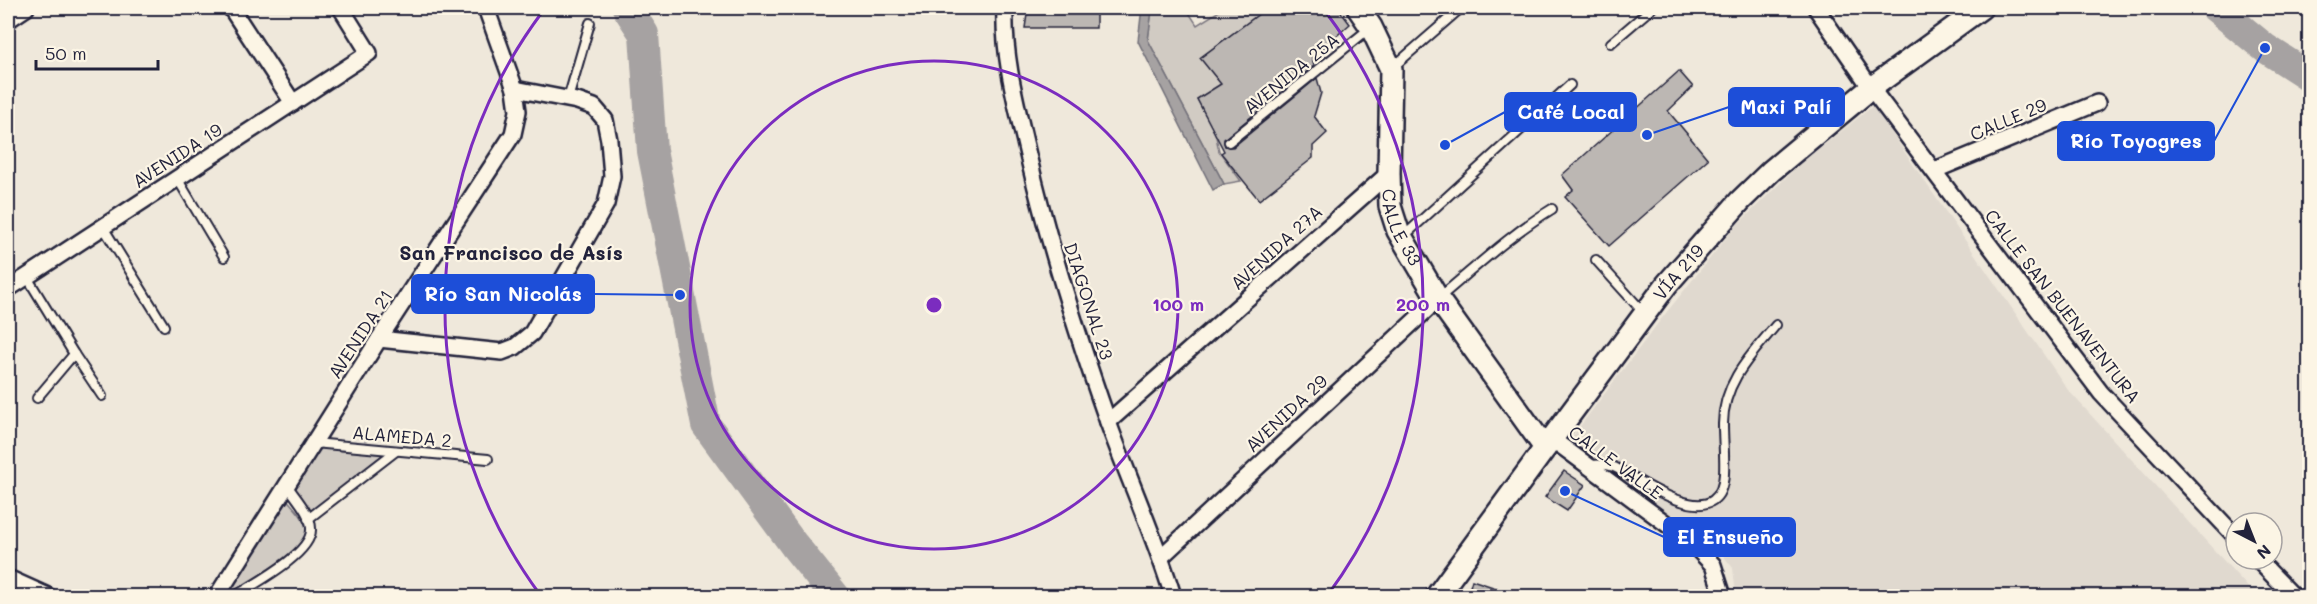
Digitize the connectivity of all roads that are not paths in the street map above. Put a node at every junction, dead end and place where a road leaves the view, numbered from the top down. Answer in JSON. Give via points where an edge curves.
{"nodes":[{"id":1,"x":27,"y":8,"type":"edge"},
{"id":2,"x":231,"y":8,"type":"edge"},
{"id":3,"x":341,"y":8,"type":"edge"},
{"id":4,"x":486,"y":8,"type":"edge"},
{"id":5,"x":1005,"y":8,"type":"edge"},
{"id":6,"x":1358,"y":8,"type":"edge"},
{"id":7,"x":1461,"y":8,"type":"edge"},
{"id":8,"x":1652,"y":8,"type":"edge"},
{"id":9,"x":1816,"y":8,"type":"edge"},
{"id":10,"x":1981,"y":8,"type":"edge"},
{"id":11,"x":8,"y":20,"type":"edge"},
{"id":12,"x":590,"y":23,"type":"dead end"},
{"id":13,"x":1371,"y":27,"type":"junction"},
{"id":14,"x":1611,"y":43,"type":"dead end"},
{"id":15,"x":1391,"y":69,"type":"junction"},
{"id":16,"x":1570,"y":86,"type":"dead end"},
{"id":17,"x":1871,"y":88,"type":"junction"},
{"id":18,"x":515,"y":89,"type":"junction"},
{"id":19,"x":567,"y":99,"type":"junction"},
{"id":20,"x":293,"y":103,"type":"junction"},
{"id":21,"x":2097,"y":103,"type":"dead end"},
{"id":22,"x":1229,"y":142,"type":"dead end"},
{"id":23,"x":1935,"y":170,"type":"junction"},
{"id":24,"x":1389,"y":173,"type":"junction"},
{"id":25,"x":177,"y":178,"type":"junction"},
{"id":26,"x":1552,"y":209,"type":"dead end"},
{"id":27,"x":103,"y":227,"type":"junction"},
{"id":28,"x":1402,"y":238,"type":"junction"},
{"id":29,"x":224,"y":257,"type":"dead end"},
{"id":30,"x":1596,"y":260,"type":"dead end"},
{"id":31,"x":27,"y":277,"type":"junction"},
{"id":32,"x":8,"y":290,"type":"edge"},
{"id":33,"x":1438,"y":298,"type":"junction"},
{"id":34,"x":1645,"y":314,"type":"junction"},
{"id":35,"x":1776,"y":325,"type":"dead end"},
{"id":36,"x":164,"y":326,"type":"dead end"},
{"id":37,"x":379,"y":339,"type":"junction"},
{"id":38,"x":74,"y":354,"type":"junction"},
{"id":39,"x":102,"y":396,"type":"dead end"},
{"id":40,"x":37,"y":398,"type":"dead end"},
{"id":41,"x":1108,"y":422,"type":"junction"},
{"id":42,"x":314,"y":443,"type":"junction"},
{"id":43,"x":1548,"y":443,"type":"junction"},
{"id":44,"x":396,"y":451,"type":"junction"},
{"id":45,"x":488,"y":459,"type":"dead end"},
{"id":46,"x":1590,"y":465,"type":"junction"},
{"id":47,"x":287,"y":485,"type":"junction"},
{"id":48,"x":308,"y":519,"type":"junction"},
{"id":49,"x":2224,"y":524,"type":"edge"},
{"id":50,"x":1161,"y":557,"type":"junction"},
{"id":51,"x":2268,"y":571,"type":"edge"},
{"id":52,"x":8,"y":578,"type":"edge"},
{"id":53,"x":48,"y":597,"type":"edge"},
{"id":54,"x":217,"y":597,"type":"edge"},
{"id":55,"x":235,"y":597,"type":"edge"},
{"id":56,"x":1173,"y":597,"type":"edge"},
{"id":57,"x":1437,"y":597,"type":"edge"},
{"id":58,"x":1724,"y":597,"type":"edge"},
{"id":59,"x":2292,"y":597,"type":"edge"}],
"edges":[{"from":1,"to":11,"type":"street"},
{"from":2,"to":20,"type":"street"},
{"from":3,"to":20,"type":"street","name":"AVENIDA 19","via":[[369,52]]},
{"from":4,"to":18,"type":"street","name":"AVENIDA 21"},
{"from":5,"to":41,"type":"street","name":"DIAGONAL 23","via":[[1004,31],[1017,107],[1046,230]]},
{"from":6,"to":13,"type":"main road","name":"CALLE 33"},
{"from":7,"to":15,"type":"lane"},
{"from":8,"to":14,"type":"lane"},
{"from":9,"to":17,"type":"street","name":"CALLE SAN BUENAVENTURA"},
{"from":10,"to":17,"type":"main road","name":"VÍA 219"},
{"from":12,"to":19,"type":"lane"},
{"from":13,"to":15,"type":"main road","name":"CALLE 33"},
{"from":13,"to":22,"type":"lane","name":"AVENIDA 25A"},
{"from":15,"to":24,"type":"main road","name":"CALLE 33"},
{"from":16,"to":28,"type":"lane"},
{"from":17,"to":23,"type":"street","name":"CALLE SAN BUENAVENTURA"},
{"from":17,"to":34,"type":"main road","name":"VÍA 219","via":[[1740,201]]},
{"from":18,"to":19,"type":"street"},
{"from":18,"to":37,"type":"street","name":"AVENIDA 21","via":[[518,111],[513,134]]},
{"from":19,"to":37,"type":"street","via":[[594,107],[605,120],[612,176],[606,204],[532,333],[515,348],[502,352]]},
{"from":20,"to":25,"type":"street","name":"AVENIDA 19"},
{"from":21,"to":23,"type":"street","name":"CALLE 29"},
{"from":23,"to":49,"type":"street","name":"CALLE SAN BUENAVENTURA","via":[[2101,393]]},
{"from":24,"to":28,"type":"main road","name":"CALLE 33","via":[[1390,206]]},
{"from":24,"to":41,"type":"street","name":"AVENIDA 27A"},
{"from":25,"to":27,"type":"street","name":"AVENIDA 19"},
{"from":25,"to":29,"type":"lane"},
{"from":26,"to":33,"type":"lane","via":[[1518,231]]},
{"from":27,"to":31,"type":"street","name":"AVENIDA 19"},
{"from":27,"to":36,"type":"lane"},
{"from":28,"to":33,"type":"main road","name":"CALLE 33"},
{"from":30,"to":34,"type":"lane"},
{"from":31,"to":32,"type":"street","name":"AVENIDA 19"},
{"from":31,"to":38,"type":"lane"},
{"from":33,"to":43,"type":"main road","name":"CALLE 33"},
{"from":33,"to":50,"type":"street","name":"AVENIDA 29"},
{"from":34,"to":43,"type":"main road","name":"VÍA 219"},
{"from":35,"to":46,"type":"lane","via":[[1732,382],[1723,422],[1722,488],[1714,500],[1702,504],[1682,502],[1613,467]]},
{"from":37,"to":42,"type":"street","name":"AVENIDA 21"},
{"from":38,"to":39,"type":"lane"},
{"from":38,"to":40,"type":"lane"},
{"from":41,"to":50,"type":"street","name":"DIAGONAL 23"},
{"from":42,"to":44,"type":"lane","name":"ALAMEDA 2"},
{"from":42,"to":47,"type":"street","name":"AVENIDA 21"},
{"from":43,"to":46,"type":"street","name":"CALLE VALLE"},
{"from":43,"to":57,"type":"main road","name":"VÍA 219"},
{"from":44,"to":45,"type":"lane","name":"ALAMEDA 2"},
{"from":44,"to":48,"type":"lane"},
{"from":46,"to":58,"type":"street","name":"CALLE VALLE","via":[[1691,542],[1713,565]]},
{"from":47,"to":48,"type":"lane"},
{"from":47,"to":54,"type":"street","name":"AVENIDA 21"},
{"from":48,"to":55,"type":"lane","via":[[312,529],[300,553]]},
{"from":50,"to":56,"type":"street","name":"DIAGONAL 23"},
{"from":51,"to":59,"type":"street"},
{"from":52,"to":53,"type":"street"}]}
